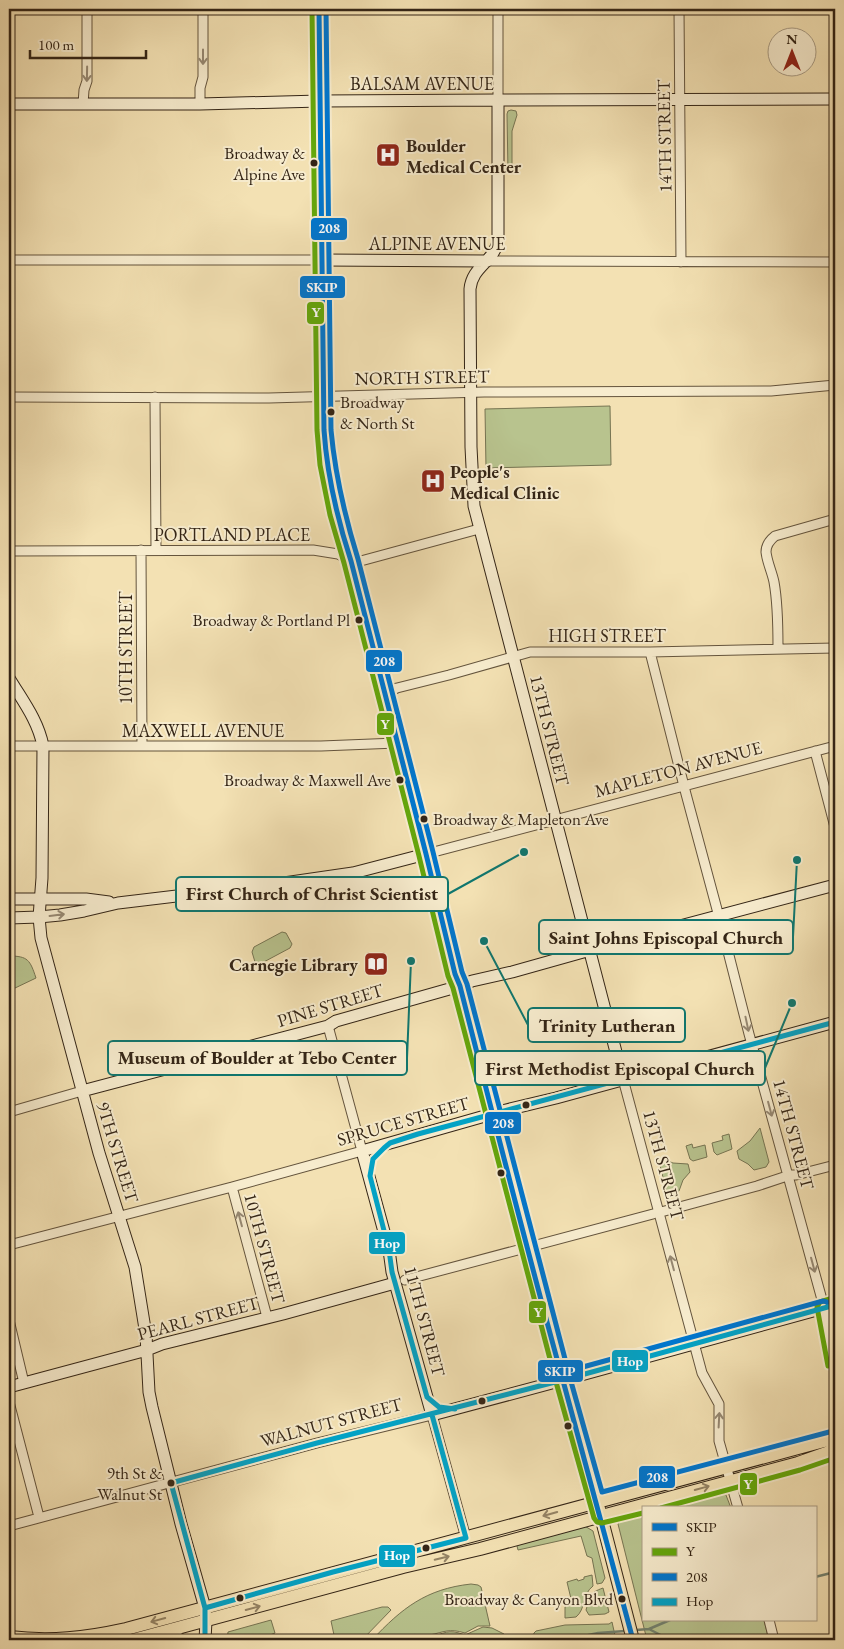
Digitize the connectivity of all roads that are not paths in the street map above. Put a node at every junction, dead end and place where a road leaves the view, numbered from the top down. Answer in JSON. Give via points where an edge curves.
{"nodes":[{"id":1,"x":87,"y":9,"type":"edge"},
{"id":2,"x":203,"y":9,"type":"edge"},
{"id":3,"x":319,"y":9,"type":"edge"},
{"id":4,"x":498,"y":9,"type":"edge"},
{"id":5,"x":679,"y":9,"type":"edge"},
{"id":6,"x":679,"y":99,"type":"junction"},
{"id":7,"x":835,"y":99,"type":"edge"},
{"id":8,"x":498,"y":100,"type":"junction"},
{"id":9,"x":320,"y":101,"type":"junction"},
{"id":10,"x":9,"y":104,"type":"edge"},
{"id":11,"x":83,"y":104,"type":"junction"},
{"id":12,"x":200,"y":104,"type":"junction"},
{"id":13,"x":9,"y":260,"type":"edge"},
{"id":14,"x":322,"y":260,"type":"junction"},
{"id":15,"x":447,"y":260,"type":"junction"},
{"id":16,"x":486,"y":261,"type":"junction"},
{"id":17,"x":681,"y":262,"type":"junction"},
{"id":18,"x":835,"y":262,"type":"edge"},
{"id":19,"x":470,"y":289,"type":"junction"},
{"id":20,"x":835,"y":385,"type":"edge"},
{"id":21,"x":470,"y":393,"type":"junction"},
{"id":22,"x":324,"y":395,"type":"junction"},
{"id":23,"x":155,"y":397,"type":"junction"},
{"id":24,"x":9,"y":398,"type":"edge"},
{"id":25,"x":835,"y":519,"type":"edge"},
{"id":26,"x":479,"y":529,"type":"junction"},
{"id":27,"x":141,"y":550,"type":"junction"},
{"id":28,"x":156,"y":550,"type":"junction"},
{"id":29,"x":9,"y":551,"type":"edge"},
{"id":30,"x":350,"y":561,"type":"junction"},
{"id":31,"x":778,"y":648,"type":"junction"},
{"id":32,"x":835,"y":648,"type":"edge"},
{"id":33,"x":650,"y":652,"type":"junction"},
{"id":34,"x":513,"y":657,"type":"junction"},
{"id":35,"x":9,"y":678,"type":"edge"},
{"id":36,"x":384,"y":693,"type":"junction"},
{"id":37,"x":397,"y":743,"type":"junction"},
{"id":38,"x":9,"y":746,"type":"edge"},
{"id":39,"x":43,"y":746,"type":"junction"},
{"id":40,"x":142,"y":746,"type":"junction"},
{"id":41,"x":835,"y":746,"type":"edge"},
{"id":42,"x":815,"y":751,"type":"junction"},
{"id":43,"x":683,"y":785,"type":"junction"},
{"id":44,"x":555,"y":820,"type":"junction"},
{"id":45,"x":835,"y":828,"type":"edge"},
{"id":46,"x":426,"y":854,"type":"junction"},
{"id":47,"x":835,"y":885,"type":"edge"},
{"id":48,"x":9,"y":898,"type":"edge"},
{"id":49,"x":40,"y":899,"type":"junction"},
{"id":50,"x":118,"y":903,"type":"junction"},
{"id":51,"x":719,"y":916,"type":"junction"},
{"id":52,"x":39,"y":917,"type":"junction"},
{"id":53,"x":9,"y":918,"type":"edge"},
{"id":54,"x":590,"y":951,"type":"junction"},
{"id":55,"x":460,"y":986,"type":"junction"},
{"id":56,"x":835,"y":1022,"type":"edge"},
{"id":57,"x":328,"y":1026,"type":"junction"},
{"id":58,"x":753,"y":1045,"type":"junction"},
{"id":59,"x":624,"y":1084,"type":"junction"},
{"id":60,"x":82,"y":1091,"type":"junction"},
{"id":61,"x":9,"y":1112,"type":"edge"},
{"id":62,"x":494,"y":1114,"type":"junction"},
{"id":63,"x":390,"y":1143,"type":"junction"},
{"id":64,"x":362,"y":1151,"type":"junction"},
{"id":65,"x":835,"y":1165,"type":"edge"},
{"id":66,"x":371,"y":1184,"type":"junction"},
{"id":67,"x":232,"y":1187,"type":"junction"},
{"id":68,"x":119,"y":1216,"type":"junction"},
{"id":69,"x":9,"y":1245,"type":"edge"},
{"id":70,"x":528,"y":1247,"type":"junction"},
{"id":71,"x":400,"y":1282,"type":"junction"},
{"id":72,"x":835,"y":1305,"type":"edge"},
{"id":73,"x":824,"y":1308,"type":"junction"},
{"id":74,"x":266,"y":1317,"type":"junction"},
{"id":75,"x":9,"y":1320,"type":"edge"},
{"id":76,"x":694,"y":1344,"type":"junction"},
{"id":77,"x":147,"y":1350,"type":"junction"},
{"id":78,"x":835,"y":1364,"type":"edge"},
{"id":79,"x":563,"y":1380,"type":"junction"},
{"id":80,"x":24,"y":1383,"type":"junction"},
{"id":81,"x":9,"y":1387,"type":"edge"},
{"id":82,"x":427,"y":1396,"type":"junction"},
{"id":83,"x":9,"y":1402,"type":"edge"},
{"id":84,"x":455,"y":1409,"type":"junction"},
{"id":85,"x":432,"y":1414,"type":"junction"},
{"id":86,"x":835,"y":1438,"type":"edge"},
{"id":87,"x":835,"y":1450,"type":"edge"},
{"id":88,"x":727,"y":1468,"type":"junction"},
{"id":89,"x":730,"y":1481,"type":"junction"},
{"id":90,"x":171,"y":1483,"type":"junction"},
{"id":91,"x":597,"y":1501,"type":"junction"},
{"id":92,"x":737,"y":1506,"type":"edge"},
{"id":93,"x":601,"y":1516,"type":"junction"},
{"id":94,"x":39,"y":1517,"type":"junction"},
{"id":95,"x":9,"y":1526,"type":"edge"},
{"id":96,"x":466,"y":1538,"type":"junction"},
{"id":97,"x":205,"y":1615,"type":"junction"},
{"id":98,"x":770,"y":1622,"type":"edge"},
{"id":99,"x":159,"y":1633,"type":"junction"},
{"id":100,"x":9,"y":1637,"type":"edge"},
{"id":101,"x":133,"y":1640,"type":"edge"},
{"id":102,"x":182,"y":1640,"type":"edge"},
{"id":103,"x":204,"y":1640,"type":"edge"},
{"id":104,"x":633,"y":1640,"type":"edge"},
{"id":105,"x":774,"y":1640,"type":"edge"}],
"edges":[{"from":1,"to":11,"type":"street","one_way":true,"via":[[88,81]]},
{"from":2,"to":12,"type":"street","one_way":true,"via":[[204,77]]},
{"from":3,"to":9,"type":"main road"},
{"from":4,"to":8,"type":"street","name":"13TH STREET"},
{"from":5,"to":6,"type":"street","name":"14TH STREET"},
{"from":6,"to":7,"type":"street","name":"BALSAM AVENUE"},
{"from":6,"to":8,"type":"street","name":"BALSAM AVENUE"},
{"from":6,"to":17,"type":"street","name":"14TH STREET"},
{"from":8,"to":9,"type":"street","name":"BALSAM AVENUE"},
{"from":8,"to":16,"type":"street","name":"13TH STREET","via":[[499,238],[496,249]]},
{"from":9,"to":12,"type":"street","name":"BALSAM AVENUE"},
{"from":9,"to":14,"type":"main road"},
{"from":10,"to":11,"type":"street","name":"BALSAM AVENUE"},
{"from":11,"to":12,"type":"street","name":"BALSAM AVENUE"},
{"from":13,"to":14,"type":"street","name":"ALPINE AVENUE"},
{"from":14,"to":15,"type":"street","name":"ALPINE AVENUE"},
{"from":14,"to":22,"type":"main road"},
{"from":15,"to":16,"type":"street","name":"ALPINE AVENUE"},
{"from":15,"to":19,"type":"street","via":[[464,270]]},
{"from":16,"to":17,"type":"street","name":"ALPINE AVENUE"},
{"from":16,"to":19,"type":"street","name":"13TH STREET","via":[[474,275]]},
{"from":17,"to":18,"type":"street","name":"ALPINE AVENUE"},
{"from":19,"to":21,"type":"street","name":"13TH STREET"},
{"from":20,"to":21,"type":"street","name":"NORTH STREET","via":[[770,391]]},
{"from":21,"to":22,"type":"street","name":"NORTH STREET"},
{"from":21,"to":26,"type":"street","name":"13TH STREET","via":[[472,482]]},
{"from":22,"to":23,"type":"street","name":"NORTH STREET"},
{"from":22,"to":30,"type":"main road","via":[[327,471]]},
{"from":23,"to":24,"type":"street","name":"NORTH STREET"},
{"from":23,"to":28,"type":"street"},
{"from":25,"to":31,"type":"street","via":[[775,536],[767,546],[778,608]]},
{"from":26,"to":30,"type":"street","name":"PORTLAND PLACE","via":[[366,561]]},
{"from":26,"to":34,"type":"street","name":"13TH STREET"},
{"from":27,"to":28,"type":"street","name":"PORTLAND PLACE"},
{"from":27,"to":29,"type":"street","name":"PORTLAND PLACE"},
{"from":27,"to":40,"type":"street","name":"10TH STREET"},
{"from":28,"to":30,"type":"street","name":"PORTLAND PLACE","via":[[312,550],[338,554]]},
{"from":30,"to":36,"type":"main road"},
{"from":31,"to":32,"type":"street","name":"HIGH STREET"},
{"from":31,"to":33,"type":"street","name":"HIGH STREET"},
{"from":33,"to":34,"type":"street","name":"HIGH STREET","via":[[530,652]]},
{"from":33,"to":43,"type":"street","name":"14TH STREET"},
{"from":34,"to":36,"type":"street","name":"HIGH STREET"},
{"from":34,"to":44,"type":"street","name":"13TH STREET"},
{"from":35,"to":39,"type":"street","name":"9TH STREET","via":[[34,718]]},
{"from":36,"to":37,"type":"main road"},
{"from":37,"to":40,"type":"street","name":"MAXWELL AVENUE"},
{"from":37,"to":46,"type":"main road"},
{"from":38,"to":39,"type":"street","name":"MAXWELL AVENUE"},
{"from":39,"to":40,"type":"street","name":"MAXWELL AVENUE"},
{"from":39,"to":49,"type":"street","name":"9TH STREET"},
{"from":41,"to":42,"type":"street","name":"MAPLETON AVENUE"},
{"from":42,"to":43,"type":"street","name":"MAPLETON AVENUE"},
{"from":42,"to":45,"type":"street"},
{"from":43,"to":44,"type":"street","name":"MAPLETON AVENUE"},
{"from":43,"to":51,"type":"street","name":"14TH STREET"},
{"from":44,"to":46,"type":"street","name":"MAPLETON AVENUE"},
{"from":44,"to":54,"type":"street","name":"13TH STREET"},
{"from":46,"to":50,"type":"street","name":"MAPLETON AVENUE","via":[[353,873]]},
{"from":46,"to":55,"type":"main road"},
{"from":47,"to":51,"type":"street","name":"PINE STREET"},
{"from":48,"to":49,"type":"street","name":"MAPLETON AVENUE"},
{"from":49,"to":50,"type":"street","name":"MAPLETON AVENUE"},
{"from":49,"to":52,"type":"street","name":"9TH STREET"},
{"from":52,"to":50,"type":"street","name":"MAPLETON AVENUE","one_way":true},
{"from":51,"to":54,"type":"street","name":"PINE STREET"},
{"from":51,"to":58,"type":"street","name":"14TH STREET","one_way":true},
{"from":52,"to":53,"type":"street","name":"MAPLETON AVENUE"},
{"from":52,"to":60,"type":"street","name":"9TH STREET","via":[[44,950]]},
{"from":54,"to":55,"type":"street","name":"PINE STREET"},
{"from":54,"to":59,"type":"street","name":"13TH STREET"},
{"from":55,"to":57,"type":"street","name":"PINE STREET"},
{"from":55,"to":62,"type":"main road"},
{"from":56,"to":58,"type":"street","name":"SPRUCE STREET"},
{"from":57,"to":60,"type":"street","name":"PINE STREET"},
{"from":57,"to":64,"type":"street","name":"11TH STREET"},
{"from":58,"to":59,"type":"street","name":"SPRUCE STREET"},
{"from":58,"to":73,"type":"street","name":"14TH STREET","one_way":true},
{"from":59,"to":62,"type":"street","name":"SPRUCE STREET"},
{"from":76,"to":59,"type":"street","name":"13TH STREET","one_way":true},
{"from":60,"to":61,"type":"street","name":"PINE STREET"},
{"from":60,"to":68,"type":"street","name":"9TH STREET"},
{"from":62,"to":63,"type":"street","name":"SPRUCE STREET"},
{"from":62,"to":70,"type":"main road"},
{"from":63,"to":64,"type":"street","name":"SPRUCE STREET"},
{"from":63,"to":66,"type":"street","via":[[373,1159]]},
{"from":64,"to":66,"type":"street","name":"11TH STREET"},
{"from":64,"to":67,"type":"street","name":"SPRUCE STREET"},
{"from":65,"to":70,"type":"street"},
{"from":66,"to":71,"type":"street","name":"11TH STREET"},
{"from":67,"to":68,"type":"street","name":"SPRUCE STREET"},
{"from":74,"to":67,"type":"street","name":"10TH STREET","one_way":true},
{"from":68,"to":69,"type":"street","name":"SPRUCE STREET"},
{"from":68,"to":77,"type":"street","name":"9TH STREET","via":[[135,1267]]},
{"from":70,"to":71,"type":"street"},
{"from":70,"to":79,"type":"main road"},
{"from":71,"to":74,"type":"street","name":"PEARL STREET"},
{"from":71,"to":82,"type":"street","name":"11TH STREET"},
{"from":72,"to":73,"type":"street","name":"WALNUT STREET"},
{"from":73,"to":76,"type":"street","name":"WALNUT STREET"},
{"from":73,"to":78,"type":"street","name":"14TH STREET"},
{"from":74,"to":77,"type":"street","name":"PEARL STREET"},
{"from":75,"to":80,"type":"street"},
{"from":76,"to":79,"type":"street","name":"WALNUT STREET"},
{"from":88,"to":76,"type":"street","name":"13TH STREET","one_way":true,"via":[[719,1438],[719,1404],[704,1380]]},
{"from":77,"to":80,"type":"street","name":"PEARL STREET"},
{"from":77,"to":90,"type":"street","name":"9TH STREET","via":[[149,1392]]},
{"from":79,"to":84,"type":"street","name":"WALNUT STREET"},
{"from":79,"to":91,"type":"main road"},
{"from":80,"to":81,"type":"street","name":"PEARL STREET"},
{"from":82,"to":84,"type":"street","via":[[441,1409]]},
{"from":82,"to":85,"type":"street","name":"11TH STREET"},
{"from":83,"to":94,"type":"street"},
{"from":84,"to":85,"type":"street","name":"WALNUT STREET"},
{"from":85,"to":90,"type":"street","name":"WALNUT STREET"},
{"from":85,"to":96,"type":"street","name":"11TH STREET"},
{"from":86,"to":88,"type":"main road"},
{"from":87,"to":89,"type":"main road"},
{"from":88,"to":89,"type":"street","name":"13TH STREET"},
{"from":88,"to":91,"type":"main road"},
{"from":89,"to":92,"type":"street","name":"13TH STREET"},
{"from":93,"to":89,"type":"main road","one_way":true},
{"from":90,"to":94,"type":"street","name":"WALNUT STREET"},
{"from":90,"to":97,"type":"street","name":"9TH STREET"},
{"from":91,"to":93,"type":"main road"},
{"from":91,"to":96,"type":"main road","one_way":true},
{"from":97,"to":93,"type":"main road","one_way":true,"via":[[480,1549]]},
{"from":93,"to":104,"type":"main road"},
{"from":94,"to":95,"type":"street","name":"WALNUT STREET"},
{"from":96,"to":97,"type":"main road","via":[[333,1572]]},
{"from":97,"to":99,"type":"main road"},
{"from":97,"to":100,"type":"main road","one_way":true,"via":[[82,1638]]},
{"from":97,"to":103,"type":"street","name":"9TH STREET"},
{"from":98,"to":105,"type":"street"},
{"from":99,"to":101,"type":"main road"},
{"from":99,"to":102,"type":"street"}]}
